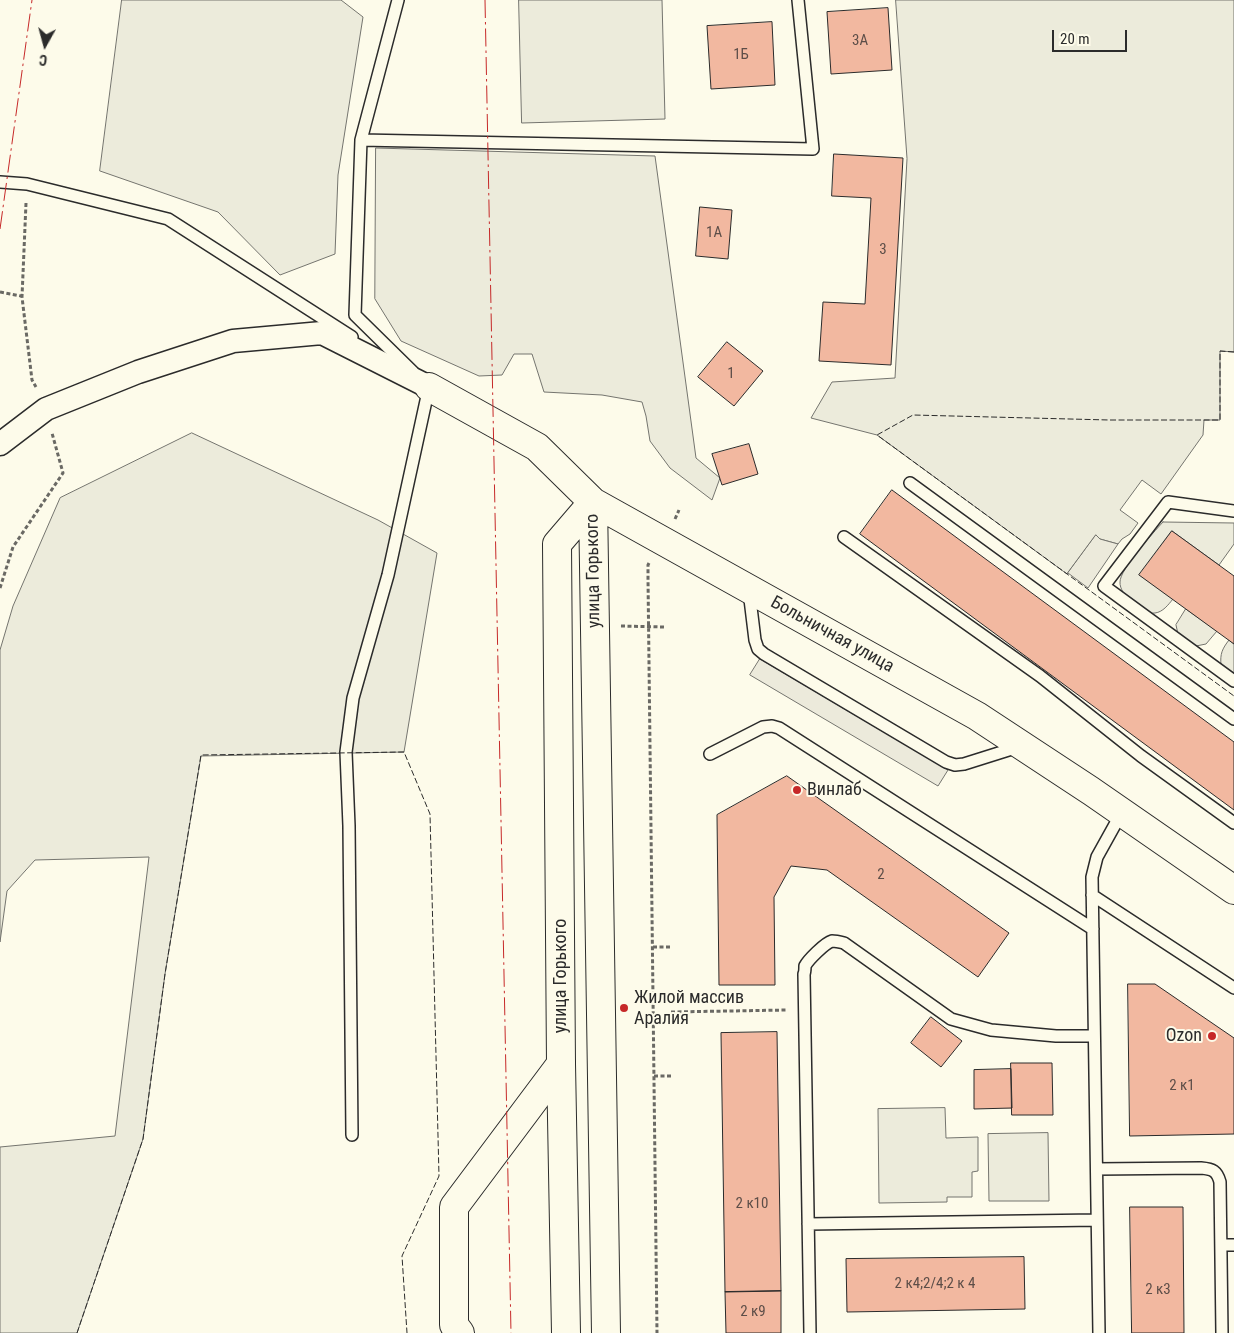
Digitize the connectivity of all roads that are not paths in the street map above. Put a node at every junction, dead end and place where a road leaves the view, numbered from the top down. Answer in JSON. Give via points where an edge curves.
{"nodes":[{"id":1,"x":398,"y":0,"type":"edge"},
{"id":2,"x":798,"y":0,"type":"edge"},
{"id":3,"x":362,"y":140,"type":"junction"},
{"id":4,"x":0,"y":182,"type":"edge"},
{"id":5,"x":429,"y":387,"type":"junction"},
{"id":6,"x":0,"y":444,"type":"edge"},
{"id":7,"x":910,"y":483,"type":"dead end"},
{"id":8,"x":593,"y":502,"type":"junction"},
{"id":9,"x":1234,"y":511,"type":"edge"},
{"id":10,"x":844,"y":536,"type":"dead end"},
{"id":11,"x":749,"y":589,"type":"junction"},
{"id":12,"x":1234,"y":681,"type":"edge"},
{"id":13,"x":1234,"y":719,"type":"edge"},
{"id":14,"x":1023,"y":746,"type":"junction"},
{"id":15,"x":710,"y":754,"type":"dead end"},
{"id":16,"x":1122,"y":812,"type":"junction"},
{"id":17,"x":1234,"y":823,"type":"edge"},
{"id":18,"x":1234,"y":890,"type":"edge"},
{"id":19,"x":1092,"y":895,"type":"junction"},
{"id":20,"x":1093,"y":929,"type":"junction"},
{"id":21,"x":1234,"y":988,"type":"edge"},
{"id":22,"x":1094,"y":1036,"type":"junction"},
{"id":23,"x":561,"y":1064,"type":"junction"},
{"id":24,"x":352,"y":1135,"type":"dead end"},
{"id":25,"x":1097,"y":1169,"type":"junction"},
{"id":26,"x":1097,"y":1220,"type":"junction"},
{"id":27,"x":808,"y":1224,"type":"junction"},
{"id":28,"x":1221,"y":1245,"type":"junction"},
{"id":29,"x":1234,"y":1245,"type":"edge"},
{"id":30,"x":460,"y":1333,"type":"edge"},
{"id":31,"x":566,"y":1333,"type":"edge"},
{"id":32,"x":606,"y":1333,"type":"edge"},
{"id":33,"x":810,"y":1333,"type":"edge"},
{"id":34,"x":1099,"y":1333,"type":"edge"},
{"id":35,"x":1222,"y":1333,"type":"edge"}],
"edges":[{"from":1,"to":3,"type":"lane"},
{"from":2,"to":3,"type":"lane","via":[[813,149]]},
{"from":3,"to":5,"type":"lane","via":[[355,315]]},
{"from":4,"to":5,"type":"lane","via":[[27,184],[168,219]]},
{"from":5,"to":6,"type":"street","via":[[322,333],[233,341],[138,372],[46,409]]},
{"from":5,"to":8,"type":"main road","name":"Больничная улица","via":[[537,447]]},
{"from":5,"to":24,"type":"lane","via":[[388,576],[353,698],[346,752],[350,826]]},
{"from":7,"to":13,"type":"lane"},
{"from":8,"to":11,"type":"main road","name":"Больничная улица"},
{"from":8,"to":23,"type":"main road","name":"улица Горького","via":[[557,544]]},
{"from":8,"to":32,"type":"main road","name":"улица Горького"},
{"from":9,"to":12,"type":"lane","via":[[1168,502],[1104,586]]},
{"from":10,"to":17,"type":"lane","via":[[1040,676],[1141,756]]},
{"from":11,"to":14,"type":"main road","name":"Больничная улица","via":[[977,716]]},
{"from":11,"to":14,"type":"lane","via":[[758,649],[946,762],[964,764]]},
{"from":14,"to":16,"type":"main road","name":"Больничная улица"},
{"from":15,"to":20,"type":"lane","via":[[763,727],[779,728]]},
{"from":16,"to":18,"type":"main road","name":"Больничная улица"},
{"from":16,"to":19,"type":"lane","via":[[1097,857]]},
{"from":19,"to":20,"type":"lane"},
{"from":19,"to":21,"type":"lane"},
{"from":20,"to":22,"type":"lane"},
{"from":22,"to":25,"type":"lane"},
{"from":22,"to":27,"type":"lane","via":[[992,1030],[951,1019],[844,943],[837,941],[824,945],[809,960],[804,974]]},
{"from":23,"to":30,"type":"main road","via":[[454,1207],[454,1325]]},
{"from":23,"to":31,"type":"main road","name":"улица Горького"},
{"from":25,"to":26,"type":"lane"},
{"from":25,"to":28,"type":"lane","via":[[1211,1169],[1220,1182]]},
{"from":26,"to":27,"type":"lane"},
{"from":26,"to":34,"type":"lane"},
{"from":27,"to":33,"type":"lane"},
{"from":28,"to":29,"type":"lane"},
{"from":28,"to":35,"type":"lane"}]}
